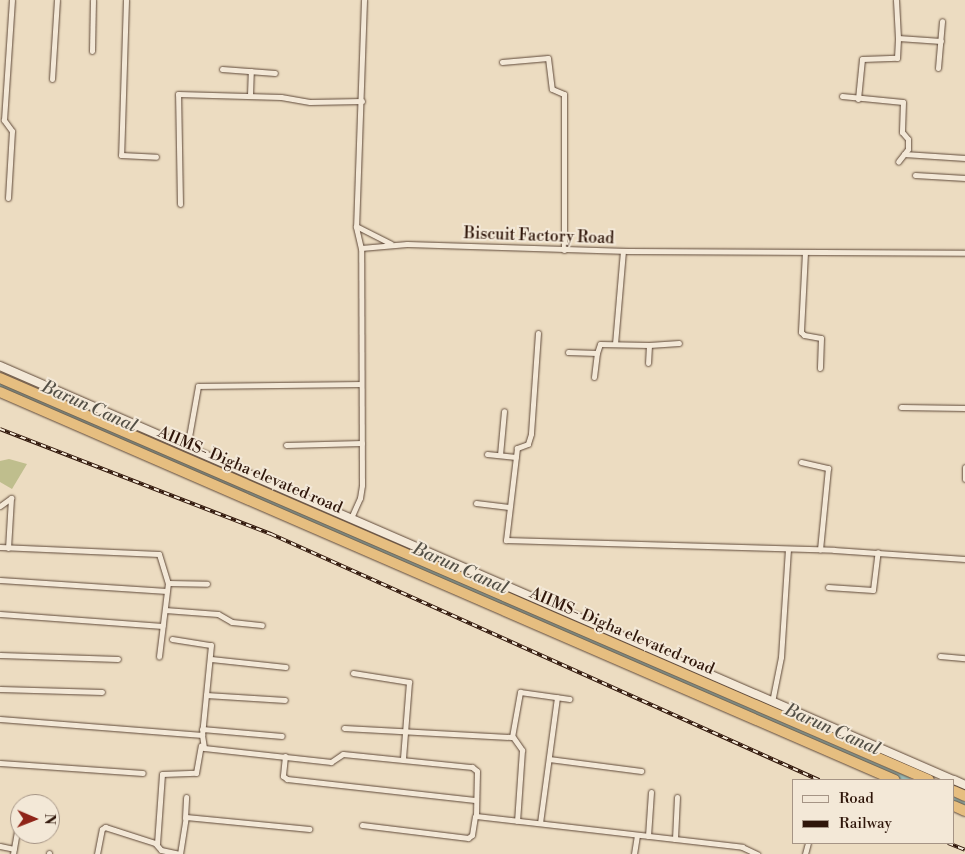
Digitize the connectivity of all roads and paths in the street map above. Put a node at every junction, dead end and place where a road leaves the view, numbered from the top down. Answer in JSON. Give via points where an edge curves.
{"nodes":[{"id":1,"x":12,"y":0,"type":"edge"},
{"id":2,"x":57,"y":0,"type":"edge"},
{"id":3,"x":93,"y":0,"type":"edge"},
{"id":4,"x":126,"y":0,"type":"edge"},
{"id":5,"x":364,"y":0,"type":"edge"},
{"id":6,"x":896,"y":0,"type":"edge"},
{"id":7,"x":942,"y":21,"type":"dead end"},
{"id":8,"x":898,"y":38,"type":"junction"},
{"id":9,"x":941,"y":41,"type":"junction"},
{"id":10,"x":92,"y":51,"type":"dead end"},
{"id":11,"x":502,"y":62,"type":"dead end"},
{"id":12,"x":938,"y":68,"type":"dead end"},
{"id":13,"x":222,"y":69,"type":"dead end"},
{"id":14,"x":251,"y":71,"type":"junction"},
{"id":15,"x":275,"y":73,"type":"dead end"},
{"id":16,"x":52,"y":79,"type":"dead end"},
{"id":17,"x":250,"y":95,"type":"junction"},
{"id":18,"x":842,"y":96,"type":"dead end"},
{"id":19,"x":858,"y":99,"type":"junction"},
{"id":20,"x":362,"y":101,"type":"junction"},
{"id":21,"x":904,"y":154,"type":"junction"},
{"id":22,"x":156,"y":157,"type":"dead end"},
{"id":23,"x":965,"y":158,"type":"edge"},
{"id":24,"x":898,"y":162,"type":"dead end"},
{"id":25,"x":915,"y":175,"type":"dead end"},
{"id":26,"x":965,"y":178,"type":"edge"},
{"id":27,"x":8,"y":198,"type":"dead end"},
{"id":28,"x":180,"y":204,"type":"dead end"},
{"id":29,"x":356,"y":226,"type":"junction"},
{"id":30,"x":392,"y":245,"type":"junction"},
{"id":31,"x":361,"y":248,"type":"junction"},
{"id":32,"x":564,"y":250,"type":"junction"},
{"id":33,"x":623,"y":251,"type":"junction"},
{"id":34,"x":805,"y":252,"type":"junction"},
{"id":35,"x":965,"y":253,"type":"edge"},
{"id":36,"x":538,"y":333,"type":"dead end"},
{"id":37,"x":679,"y":343,"type":"dead end"},
{"id":38,"x":615,"y":344,"type":"junction"},
{"id":39,"x":649,"y":344,"type":"junction"},
{"id":40,"x":568,"y":352,"type":"dead end"},
{"id":41,"x":597,"y":352,"type":"junction"},
{"id":42,"x":648,"y":364,"type":"dead end"},
{"id":43,"x":0,"y":366,"type":"edge"},
{"id":44,"x":820,"y":368,"type":"dead end"},
{"id":45,"x":594,"y":377,"type":"dead end"},
{"id":46,"x":0,"y":378,"type":"edge"},
{"id":47,"x":360,"y":384,"type":"junction"},
{"id":48,"x":0,"y":392,"type":"edge"},
{"id":49,"x":901,"y":407,"type":"dead end"},
{"id":50,"x":965,"y":408,"type":"edge"},
{"id":51,"x":504,"y":411,"type":"dead end"},
{"id":52,"x":362,"y":444,"type":"junction"},
{"id":53,"x":286,"y":445,"type":"dead end"},
{"id":54,"x":187,"y":448,"type":"junction"},
{"id":55,"x":487,"y":454,"type":"dead end"},
{"id":56,"x":500,"y":455,"type":"junction"},
{"id":57,"x":516,"y":457,"type":"junction"},
{"id":58,"x":801,"y":462,"type":"dead end"},
{"id":59,"x":965,"y":467,"type":"edge"},
{"id":60,"x":965,"y":479,"type":"edge"},
{"id":61,"x":476,"y":502,"type":"dead end"},
{"id":62,"x":0,"y":506,"type":"edge"},
{"id":63,"x":509,"y":507,"type":"junction"},
{"id":64,"x":351,"y":518,"type":"junction"},
{"id":65,"x":0,"y":547,"type":"edge"},
{"id":66,"x":8,"y":548,"type":"junction"},
{"id":67,"x":788,"y":550,"type":"junction"},
{"id":68,"x":820,"y":550,"type":"junction"},
{"id":69,"x":878,"y":552,"type":"junction"},
{"id":70,"x":965,"y":559,"type":"edge"},
{"id":71,"x":0,"y":580,"type":"edge"},
{"id":72,"x":168,"y":583,"type":"junction"},
{"id":73,"x":207,"y":584,"type":"dead end"},
{"id":74,"x":828,"y":587,"type":"dead end"},
{"id":75,"x":168,"y":591,"type":"junction"},
{"id":76,"x":165,"y":610,"type":"junction"},
{"id":77,"x":0,"y":614,"type":"edge"},
{"id":78,"x":262,"y":625,"type":"dead end"},
{"id":79,"x":163,"y":626,"type":"junction"},
{"id":80,"x":172,"y":639,"type":"dead end"},
{"id":81,"x":0,"y":655,"type":"edge"},
{"id":82,"x":159,"y":656,"type":"dead end"},
{"id":83,"x":940,"y":656,"type":"dead end"},
{"id":84,"x":118,"y":658,"type":"dead end"},
{"id":85,"x":965,"y":658,"type":"edge"},
{"id":86,"x":211,"y":659,"type":"junction"},
{"id":87,"x":286,"y":667,"type":"dead end"},
{"id":88,"x":353,"y":673,"type":"dead end"},
{"id":89,"x":0,"y":690,"type":"edge"},
{"id":90,"x":102,"y":692,"type":"dead end"},
{"id":91,"x":206,"y":695,"type":"junction"},
{"id":92,"x":557,"y":697,"type":"junction"},
{"id":93,"x":570,"y":699,"type":"dead end"},
{"id":94,"x":285,"y":700,"type":"dead end"},
{"id":95,"x":772,"y":702,"type":"junction"},
{"id":96,"x":0,"y":719,"type":"edge"},
{"id":97,"x":344,"y":728,"type":"dead end"},
{"id":98,"x":404,"y":731,"type":"junction"},
{"id":99,"x":202,"y":732,"type":"junction"},
{"id":100,"x":282,"y":736,"type":"dead end"},
{"id":101,"x":513,"y":737,"type":"junction"},
{"id":102,"x":201,"y":745,"type":"junction"},
{"id":103,"x":285,"y":756,"type":"junction"},
{"id":104,"x":402,"y":759,"type":"junction"},
{"id":105,"x":549,"y":759,"type":"junction"},
{"id":106,"x":0,"y":763,"type":"edge"},
{"id":107,"x":641,"y":771,"type":"dead end"},
{"id":108,"x":143,"y":773,"type":"dead end"},
{"id":109,"x":893,"y":779,"type":"edge"},
{"id":110,"x":927,"y":779,"type":"edge"},
{"id":111,"x":951,"y":779,"type":"edge"},
{"id":112,"x":651,"y":792,"type":"dead end"},
{"id":113,"x":186,"y":797,"type":"dead end"},
{"id":114,"x":677,"y":797,"type":"dead end"},
{"id":115,"x":475,"y":800,"type":"junction"},
{"id":116,"x":475,"y":816,"type":"junction"},
{"id":117,"x":185,"y":818,"type":"junction"},
{"id":118,"x":517,"y":821,"type":"junction"},
{"id":119,"x":540,"y":823,"type":"junction"},
{"id":120,"x":362,"y":825,"type":"dead end"},
{"id":121,"x":309,"y":829,"type":"dead end"},
{"id":122,"x":637,"y":835,"type":"junction"},
{"id":123,"x":648,"y":836,"type":"junction"},
{"id":124,"x":676,"y":839,"type":"junction"},
{"id":125,"x":157,"y":844,"type":"junction"},
{"id":126,"x":0,"y":846,"type":"edge"},
{"id":127,"x":14,"y":851,"type":"edge"},
{"id":128,"x":97,"y":854,"type":"edge"},
{"id":129,"x":180,"y":854,"type":"edge"},
{"id":130,"x":634,"y":854,"type":"edge"},
{"id":131,"x":757,"y":854,"type":"edge"}],
"edges":[{"from":1,"to":27,"type":"street","via":[[4,120],[12,131]]},
{"from":2,"to":16,"type":"street"},
{"from":3,"to":10,"type":"street"},
{"from":4,"to":22,"type":"street","via":[[121,154]]},
{"from":5,"to":20,"type":"street"},
{"from":6,"to":8,"type":"street"},
{"from":7,"to":9,"type":"street"},
{"from":8,"to":9,"type":"street"},
{"from":8,"to":19,"type":"street","via":[[897,58],[862,59]]},
{"from":9,"to":12,"type":"street"},
{"from":11,"to":32,"type":"street","via":[[548,58],[552,89],[564,94]]},
{"from":13,"to":14,"type":"street"},
{"from":14,"to":15,"type":"street"},
{"from":14,"to":17,"type":"street"},
{"from":17,"to":20,"type":"street","via":[[310,102]]},
{"from":17,"to":28,"type":"street","via":[[178,94]]},
{"from":18,"to":19,"type":"street"},
{"from":19,"to":21,"type":"street","via":[[903,102],[902,132],[908,141]]},
{"from":20,"to":29,"type":"street"},
{"from":21,"to":23,"type":"street"},
{"from":21,"to":24,"type":"street"},
{"from":25,"to":26,"type":"street"},
{"from":29,"to":30,"type":"street"},
{"from":29,"to":31,"type":"street"},
{"from":30,"to":31,"type":"street","name":"Biscuit Factory Road"},
{"from":30,"to":32,"type":"street","name":"Biscuit Factory Road"},
{"from":31,"to":47,"type":"street"},
{"from":32,"to":33,"type":"street","name":"Biscuit Factory Road"},
{"from":33,"to":34,"type":"street","name":"Biscuit Factory Road"},
{"from":33,"to":38,"type":"street"},
{"from":34,"to":35,"type":"street","name":"Biscuit Factory Road"},
{"from":34,"to":44,"type":"street","via":[[801,332],[804,336],[821,338]]},
{"from":36,"to":57,"type":"street","via":[[529,442],[518,446]]},
{"from":37,"to":39,"type":"street"},
{"from":38,"to":39,"type":"street"},
{"from":38,"to":41,"type":"street","via":[[599,344]]},
{"from":39,"to":42,"type":"street"},
{"from":40,"to":41,"type":"street"},
{"from":41,"to":45,"type":"street"},
{"from":43,"to":54,"type":"main road"},
{"from":46,"to":110,"type":"highway","name":"AIIMS- Digha elevated road"},
{"from":47,"to":52,"type":"street"},
{"from":47,"to":54,"type":"street","via":[[198,386]]},
{"from":48,"to":109,"type":"highway","name":"AIIMS- Digha elevated road"},
{"from":49,"to":50,"type":"street"},
{"from":51,"to":56,"type":"street"},
{"from":52,"to":53,"type":"street"},
{"from":52,"to":64,"type":"street","via":[[361,493]]},
{"from":54,"to":64,"type":"main road"},
{"from":55,"to":56,"type":"street"},
{"from":56,"to":57,"type":"street"},
{"from":57,"to":63,"type":"street"},
{"from":58,"to":68,"type":"street","via":[[828,468]]},
{"from":59,"to":60,"type":"street"},
{"from":61,"to":63,"type":"street"},
{"from":62,"to":66,"type":"street","via":[[11,498]]},
{"from":63,"to":67,"type":"street","via":[[506,540]]},
{"from":64,"to":95,"type":"main road"},
{"from":65,"to":66,"type":"street"},
{"from":66,"to":72,"type":"street","via":[[158,553],[161,568],[167,572]]},
{"from":67,"to":68,"type":"street"},
{"from":67,"to":95,"type":"street","via":[[781,656]]},
{"from":68,"to":69,"type":"street"},
{"from":69,"to":70,"type":"street"},
{"from":69,"to":74,"type":"street","via":[[873,590]]},
{"from":71,"to":75,"type":"street"},
{"from":72,"to":73,"type":"street"},
{"from":72,"to":75,"type":"street"},
{"from":75,"to":76,"type":"street"},
{"from":76,"to":78,"type":"street","via":[[218,614],[232,622]]},
{"from":76,"to":79,"type":"street"},
{"from":77,"to":79,"type":"street"},
{"from":79,"to":82,"type":"street"},
{"from":80,"to":86,"type":"street","via":[[209,643]]},
{"from":81,"to":84,"type":"street"},
{"from":83,"to":85,"type":"street"},
{"from":86,"to":87,"type":"street"},
{"from":86,"to":91,"type":"street"},
{"from":88,"to":98,"type":"street","via":[[408,681]]},
{"from":89,"to":90,"type":"street"},
{"from":91,"to":94,"type":"street"},
{"from":91,"to":99,"type":"street"},
{"from":92,"to":93,"type":"street"},
{"from":92,"to":101,"type":"street","via":[[520,692]]},
{"from":92,"to":105,"type":"street"},
{"from":95,"to":111,"type":"main road"},
{"from":96,"to":99,"type":"street"},
{"from":97,"to":98,"type":"street"},
{"from":98,"to":101,"type":"street"},
{"from":98,"to":104,"type":"street"},
{"from":99,"to":100,"type":"street"},
{"from":99,"to":102,"type":"street"},
{"from":101,"to":118,"type":"street","via":[[522,750]]},
{"from":102,"to":103,"type":"street"},
{"from":102,"to":125,"type":"street","via":[[196,773],[163,773]]},
{"from":103,"to":104,"type":"street","via":[[331,762],[342,754]]},
{"from":103,"to":115,"type":"street","via":[[283,776],[287,779]]},
{"from":104,"to":115,"type":"street","via":[[474,767],[477,773]]},
{"from":105,"to":107,"type":"street"},
{"from":105,"to":119,"type":"street"},
{"from":106,"to":108,"type":"street"},
{"from":112,"to":123,"type":"street"},
{"from":113,"to":117,"type":"street"},
{"from":114,"to":124,"type":"street"},
{"from":115,"to":116,"type":"street"},
{"from":116,"to":118,"type":"street"},
{"from":116,"to":120,"type":"street","via":[[472,835],[468,838]]},
{"from":117,"to":121,"type":"street"},
{"from":117,"to":129,"type":"street"},
{"from":118,"to":119,"type":"street"},
{"from":119,"to":122,"type":"street"},
{"from":122,"to":123,"type":"street"},
{"from":122,"to":130,"type":"street"},
{"from":123,"to":124,"type":"street"},
{"from":124,"to":131,"type":"street","via":[[746,847]]},
{"from":125,"to":128,"type":"street","via":[[104,827]]},
{"from":125,"to":129,"type":"street","via":[[161,850]]},
{"from":126,"to":127,"type":"street"}]}
